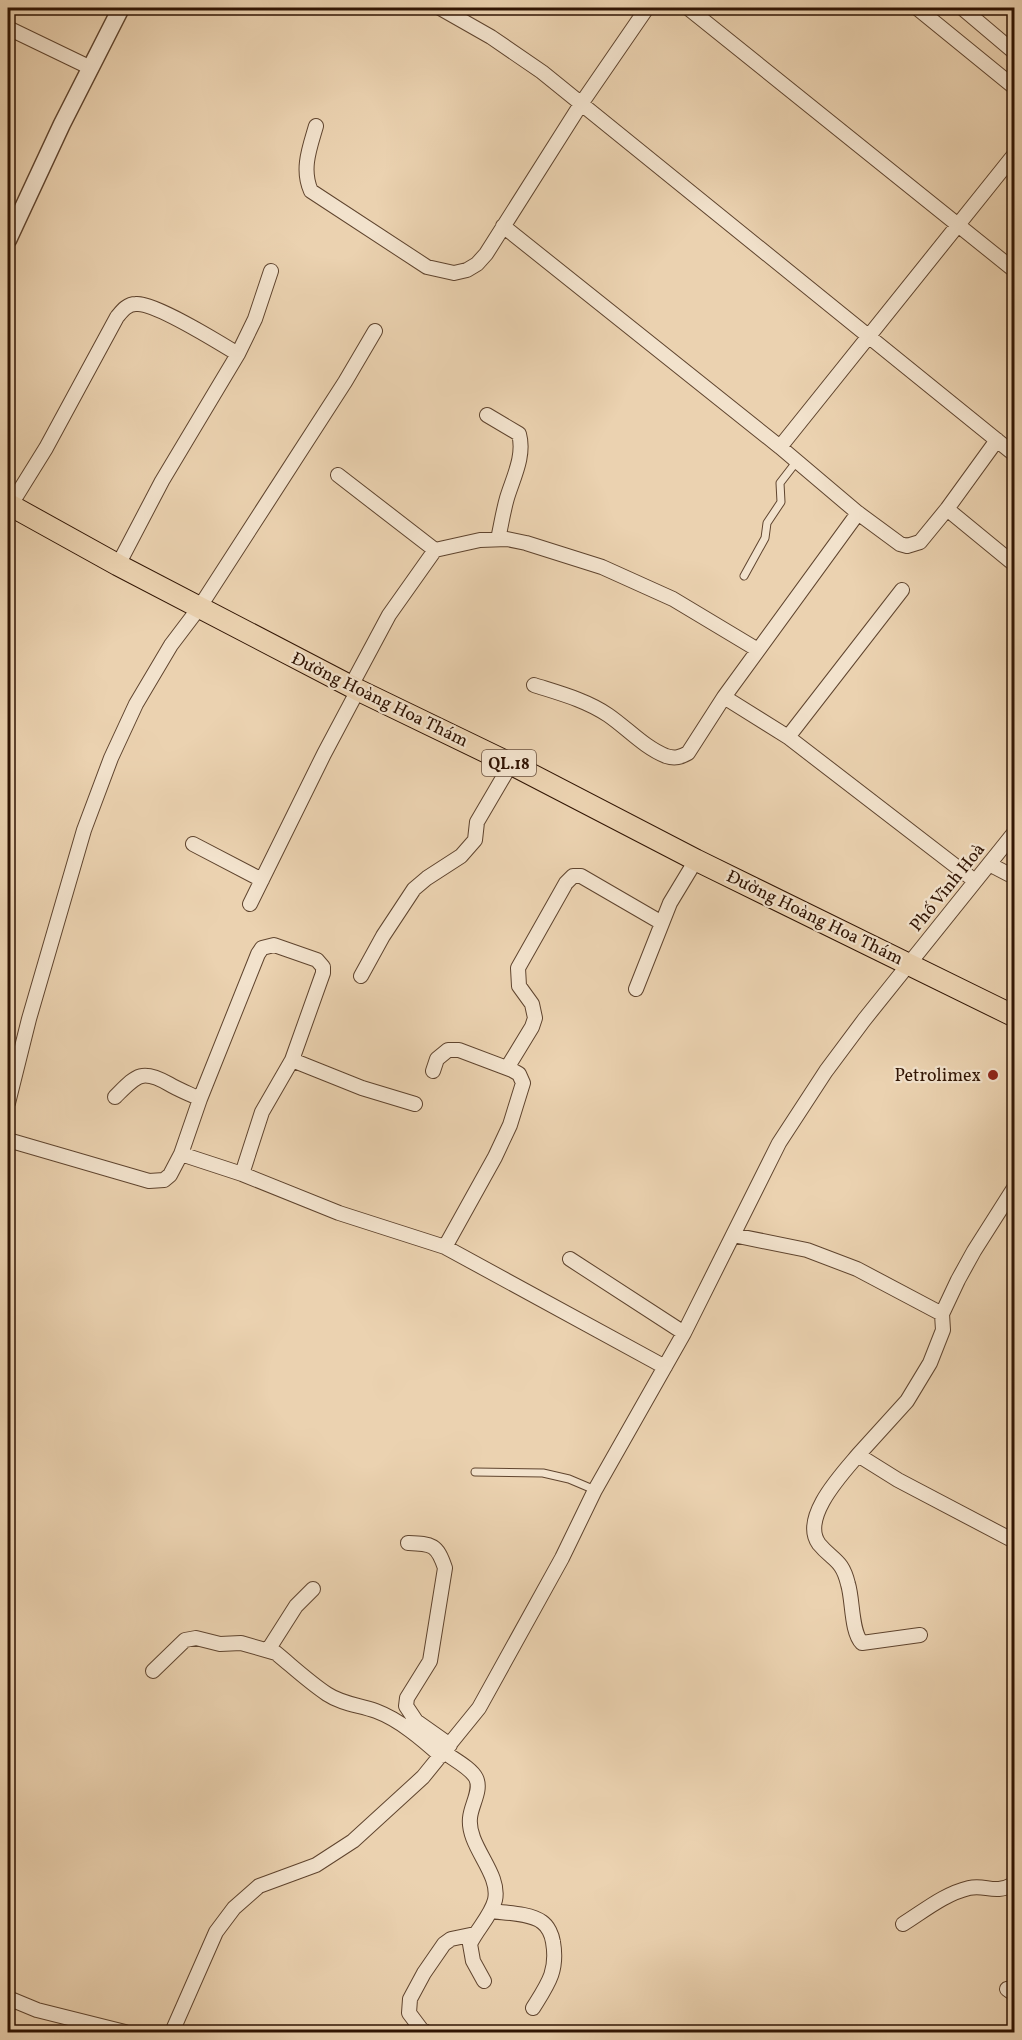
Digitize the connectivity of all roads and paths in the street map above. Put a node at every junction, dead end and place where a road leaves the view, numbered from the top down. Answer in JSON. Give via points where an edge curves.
{"nodes":[{"id":1,"x":121,"y":8,"type":"edge"},
{"id":2,"x":440,"y":8,"type":"edge"},
{"id":3,"x":648,"y":8,"type":"edge"},
{"id":4,"x":688,"y":8,"type":"edge"},
{"id":5,"x":916,"y":8,"type":"edge"},
{"id":6,"x":962,"y":8,"type":"edge"},
{"id":7,"x":8,"y":28,"type":"edge"},
{"id":8,"x":1014,"y":52,"type":"edge"},
{"id":9,"x":91,"y":68,"type":"junction"},
{"id":10,"x":1014,"y":87,"type":"edge"},
{"id":11,"x":581,"y":104,"type":"junction"},
{"id":12,"x":316,"y":126,"type":"dead end"},
{"id":13,"x":1014,"y":155,"type":"edge"},
{"id":14,"x":958,"y":225,"type":"junction"},
{"id":15,"x":503,"y":226,"type":"junction"},
{"id":16,"x":8,"y":240,"type":"edge"},
{"id":17,"x":1014,"y":270,"type":"edge"},
{"id":18,"x":271,"y":271,"type":"dead end"},
{"id":19,"x":375,"y":331,"type":"dead end"},
{"id":20,"x":869,"y":336,"type":"junction"},
{"id":21,"x":238,"y":354,"type":"junction"},
{"id":22,"x":487,"y":415,"type":"dead end"},
{"id":23,"x":997,"y":440,"type":"junction"},
{"id":24,"x":780,"y":447,"type":"junction"},
{"id":25,"x":1014,"y":454,"type":"edge"},
{"id":26,"x":797,"y":461,"type":"junction"},
{"id":27,"x":338,"y":475,"type":"dead end"},
{"id":28,"x":9,"y":505,"type":"edge"},
{"id":29,"x":946,"y":509,"type":"junction"},
{"id":30,"x":858,"y":513,"type":"junction"},
{"id":31,"x":498,"y":539,"type":"junction"},
{"id":32,"x":435,"y":550,"type":"junction"},
{"id":33,"x":1014,"y":564,"type":"edge"},
{"id":34,"x":118,"y":565,"type":"junction"},
{"id":35,"x":744,"y":576,"type":"dead end"},
{"id":36,"x":902,"y":590,"type":"dead end"},
{"id":37,"x":199,"y":608,"type":"junction"},
{"id":38,"x":758,"y":650,"type":"junction"},
{"id":39,"x":534,"y":685,"type":"dead end"},
{"id":40,"x":354,"y":688,"type":"junction"},
{"id":41,"x":724,"y":697,"type":"junction"},
{"id":42,"x":788,"y":737,"type":"junction"},
{"id":43,"x":511,"y":764,"type":"junction"},
{"id":44,"x":1014,"y":833,"type":"edge"},
{"id":45,"x":193,"y":844,"type":"dead end"},
{"id":46,"x":696,"y":860,"type":"junction"},
{"id":47,"x":989,"y":864,"type":"junction"},
{"id":48,"x":1014,"y":877,"type":"edge"},
{"id":49,"x":262,"y":880,"type":"junction"},
{"id":50,"x":975,"y":881,"type":"junction"},
{"id":51,"x":250,"y":904,"type":"dead end"},
{"id":52,"x":662,"y":923,"type":"junction"},
{"id":53,"x":908,"y":963,"type":"junction"},
{"id":54,"x":361,"y":976,"type":"dead end"},
{"id":55,"x":636,"y":988,"type":"dead end"},
{"id":56,"x":1014,"y":1016,"type":"edge"},
{"id":57,"x":292,"y":1060,"type":"junction"},
{"id":58,"x":507,"y":1068,"type":"junction"},
{"id":59,"x":432,"y":1071,"type":"dead end"},
{"id":60,"x":115,"y":1097,"type":"dead end"},
{"id":61,"x":200,"y":1099,"type":"junction"},
{"id":62,"x":8,"y":1103,"type":"edge"},
{"id":63,"x":415,"y":1104,"type":"dead end"},
{"id":64,"x":8,"y":1140,"type":"edge"},
{"id":65,"x":181,"y":1154,"type":"junction"},
{"id":66,"x":242,"y":1174,"type":"junction"},
{"id":67,"x":1014,"y":1188,"type":"edge"},
{"id":68,"x":733,"y":1235,"type":"junction"},
{"id":69,"x":445,"y":1247,"type":"junction"},
{"id":70,"x":570,"y":1258,"type":"dead end"},
{"id":71,"x":942,"y":1314,"type":"junction"},
{"id":72,"x":684,"y":1333,"type":"junction"},
{"id":73,"x":665,"y":1367,"type":"junction"},
{"id":74,"x":858,"y":1455,"type":"junction"},
{"id":75,"x":475,"y":1472,"type":"dead end"},
{"id":76,"x":595,"y":1490,"type":"junction"},
{"id":77,"x":1014,"y":1541,"type":"edge"},
{"id":78,"x":408,"y":1544,"type":"dead end"},
{"id":79,"x":314,"y":1589,"type":"dead end"},
{"id":80,"x":920,"y":1635,"type":"dead end"},
{"id":81,"x":268,"y":1650,"type":"junction"},
{"id":82,"x":153,"y":1671,"type":"dead end"},
{"id":83,"x":445,"y":1751,"type":"junction"},
{"id":84,"x":1014,"y":1884,"type":"edge"},
{"id":85,"x":491,"y":1911,"type":"junction"},
{"id":86,"x":903,"y":1924,"type":"dead end"},
{"id":87,"x":475,"y":1934,"type":"junction"},
{"id":88,"x":484,"y":1981,"type":"dead end"},
{"id":89,"x":8,"y":1998,"type":"edge"},
{"id":90,"x":533,"y":2008,"type":"dead end"},
{"id":91,"x":125,"y":2032,"type":"edge"},
{"id":92,"x":172,"y":2032,"type":"edge"},
{"id":93,"x":426,"y":2032,"type":"edge"}],
"edges":[{"from":1,"to":9,"type":"street"},
{"from":2,"to":11,"type":"street","via":[[542,72]]},
{"from":3,"to":11,"type":"street"},
{"from":4,"to":14,"type":"street"},
{"from":5,"to":10,"type":"street"},
{"from":6,"to":8,"type":"street"},
{"from":7,"to":9,"type":"street"},
{"from":9,"to":16,"type":"street"},
{"from":11,"to":15,"type":"street"},
{"from":11,"to":20,"type":"street"},
{"from":12,"to":15,"type":"street","via":[[306,168],[311,191],[427,267],[454,273],[467,270],[486,254]]},
{"from":13,"to":14,"type":"street"},
{"from":14,"to":17,"type":"street"},
{"from":14,"to":20,"type":"street"},
{"from":15,"to":24,"type":"street"},
{"from":18,"to":21,"type":"street"},
{"from":19,"to":37,"type":"street"},
{"from":20,"to":23,"type":"street"},
{"from":20,"to":24,"type":"street"},
{"from":21,"to":28,"type":"street","via":[[148,306],[136,303],[126,307]]},
{"from":21,"to":34,"type":"street","via":[[162,481]]},
{"from":22,"to":31,"type":"street","via":[[521,439]]},
{"from":23,"to":25,"type":"street"},
{"from":23,"to":29,"type":"street"},
{"from":24,"to":26,"type":"street"},
{"from":26,"to":30,"type":"street"},
{"from":26,"to":35,"type":"lane","via":[[780,483],[781,502]]},
{"from":27,"to":32,"type":"street"},
{"from":28,"to":34,"type":"main road","name":"Đường Hoàng Hoa Thám","number":"QL.18"},
{"from":29,"to":30,"type":"street","via":[[920,542],[907,546]]},
{"from":29,"to":33,"type":"street"},
{"from":30,"to":38,"type":"street"},
{"from":31,"to":32,"type":"street"},
{"from":31,"to":38,"type":"street","via":[[526,543],[602,567],[673,599]]},
{"from":32,"to":40,"type":"street","via":[[389,615]]},
{"from":34,"to":37,"type":"main road","name":"Đường Hoàng Hoa Thám","number":"QL.18"},
{"from":36,"to":42,"type":"street"},
{"from":37,"to":40,"type":"main road","name":"Đường Hoàng Hoa Thám","number":"QL.18"},
{"from":37,"to":62,"type":"street","via":[[148,684],[111,758],[84,830]]},
{"from":38,"to":41,"type":"street"},
{"from":39,"to":41,"type":"street","via":[[581,701],[607,714],[658,752],[681,758]]},
{"from":40,"to":43,"type":"main road","name":"Đường Hoàng Hoa Thám","number":"QL.18"},
{"from":40,"to":49,"type":"street"},
{"from":41,"to":42,"type":"street"},
{"from":42,"to":50,"type":"street"},
{"from":43,"to":46,"type":"main road","name":"Đường Hoàng Hoa Thám","number":"QL.18"},
{"from":43,"to":54,"type":"street","via":[[477,822],[475,840],[461,856],[414,889]]},
{"from":44,"to":47,"type":"street","name":"Phố Vĩnh Hoà"},
{"from":45,"to":49,"type":"street"},
{"from":46,"to":52,"type":"street"},
{"from":46,"to":53,"type":"main road","name":"Đường Hoàng Hoa Thám","number":"QL.18"},
{"from":47,"to":48,"type":"street"},
{"from":47,"to":50,"type":"street","name":"Phố Vĩnh Hoà"},
{"from":49,"to":51,"type":"street"},
{"from":50,"to":53,"type":"street","name":"Phố Vĩnh Hoà"},
{"from":52,"to":55,"type":"street"},
{"from":52,"to":58,"type":"street","via":[[581,876],[573,876],[518,968],[519,986],[532,1004],[535,1018]]},
{"from":53,"to":56,"type":"main road","name":"Đường Hoàng Hoa Thám","number":"QL.18"},
{"from":53,"to":68,"type":"street","name":"Phố Vĩnh Hoà","via":[[797,1113]]},
{"from":57,"to":61,"type":"street","via":[[323,967],[317,960],[268,945],[258,954]]},
{"from":57,"to":63,"type":"street"},
{"from":57,"to":66,"type":"street","via":[[262,1112]]},
{"from":58,"to":59,"type":"street","via":[[459,1050],[448,1050],[437,1059]]},
{"from":58,"to":69,"type":"street","via":[[519,1074],[523,1083],[518,1104],[495,1157]]},
{"from":60,"to":61,"type":"street","via":[[140,1076],[151,1075]]},
{"from":61,"to":65,"type":"street"},
{"from":64,"to":65,"type":"street","via":[[157,1181],[170,1175]]},
{"from":65,"to":66,"type":"street"},
{"from":66,"to":69,"type":"street","via":[[339,1213]]},
{"from":67,"to":71,"type":"street","via":[[974,1251]]},
{"from":68,"to":71,"type":"street","via":[[807,1250],[857,1269]]},
{"from":68,"to":72,"type":"street","name":"Phố Vĩnh Hoà"},
{"from":69,"to":73,"type":"street"},
{"from":70,"to":72,"type":"street"},
{"from":71,"to":74,"type":"street","via":[[940,1339],[918,1384]]},
{"from":72,"to":73,"type":"street","name":"Phố Vĩnh Hoà"},
{"from":73,"to":76,"type":"street","name":"Phố Vĩnh Hoà"},
{"from":74,"to":77,"type":"street"},
{"from":74,"to":80,"type":"street","via":[[817,1509],[818,1543],[840,1562],[846,1574],[856,1632],[862,1642]]},
{"from":75,"to":76,"type":"lane","via":[[543,1473]]},
{"from":76,"to":83,"type":"street","name":"Phố Vĩnh Hoà","via":[[502,1669],[479,1708]]},
{"from":78,"to":83,"type":"street","via":[[433,1546],[445,1568],[430,1661],[406,1706]]},
{"from":79,"to":81,"type":"street","via":[[296,1606]]},
{"from":81,"to":82,"type":"street","via":[[241,1643],[185,1640]]},
{"from":81,"to":83,"type":"street","via":[[327,1694],[394,1720],[424,1742]]},
{"from":83,"to":85,"type":"street","via":[[475,1775],[478,1783],[470,1818],[472,1834],[494,1881],[496,1898]]},
{"from":83,"to":92,"type":"street","name":"Phố Vĩnh Hoà","via":[[423,1777],[353,1841],[316,1864],[259,1886],[234,1908],[216,1932]]},
{"from":84,"to":86,"type":"street","via":[[998,1890],[976,1887],[949,1895]]},
{"from":85,"to":87,"type":"street"},
{"from":85,"to":90,"type":"street","via":[[525,1915],[542,1922],[552,1936],[556,1959],[552,1978]]},
{"from":87,"to":88,"type":"street","via":[[470,1944],[473,1961]]},
{"from":87,"to":93,"type":"street","via":[[444,1944],[410,1999],[409,2013]]},
{"from":89,"to":91,"type":"street","via":[[37,2010]]}]}
